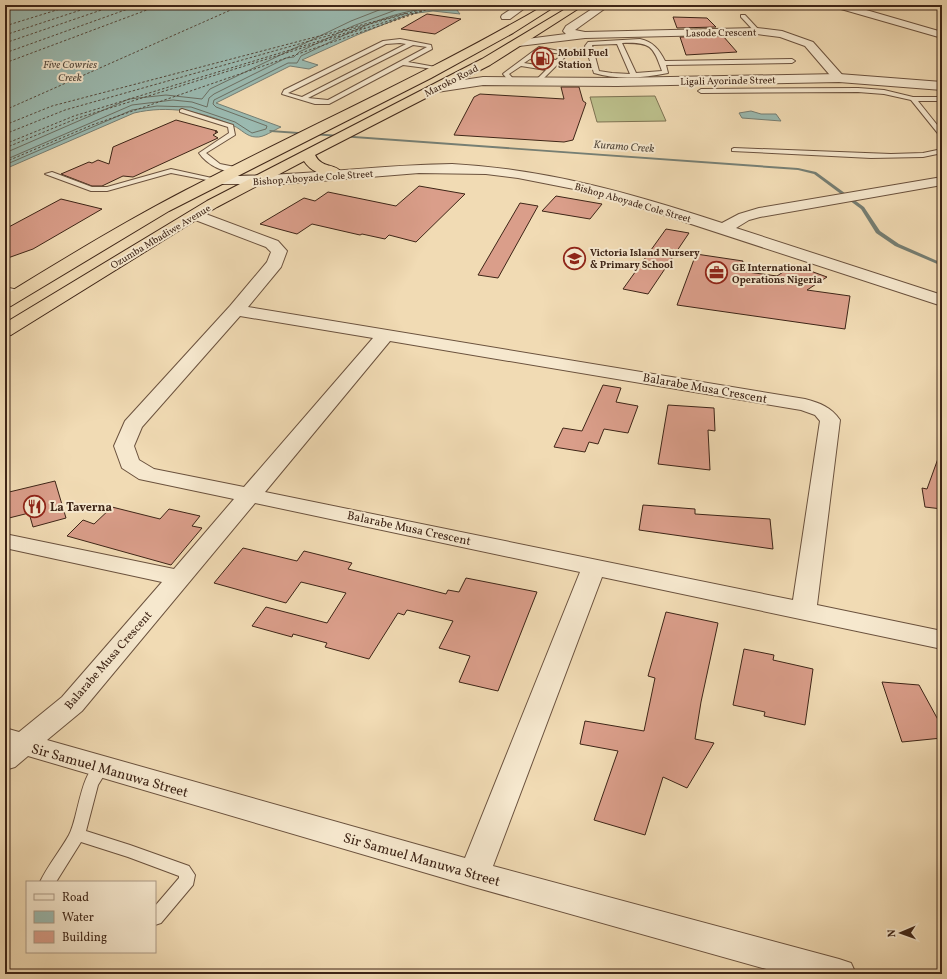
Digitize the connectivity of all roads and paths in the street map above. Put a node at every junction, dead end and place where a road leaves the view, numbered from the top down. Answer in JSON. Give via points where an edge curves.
{"nodes":[{"id":1,"x":524,"y":5,"type":"edge"},
{"id":2,"x":552,"y":5,"type":"edge"},
{"id":3,"x":580,"y":5,"type":"edge"},
{"id":4,"x":838,"y":5,"type":"edge"},
{"id":5,"x":852,"y":5,"type":"edge"},
{"id":6,"x":602,"y":7,"type":"dead end"},
{"id":7,"x":744,"y":16,"type":"dead end"},
{"id":8,"x":506,"y":17,"type":"dead end"},
{"id":9,"x":757,"y":31,"type":"junction"},
{"id":10,"x":942,"y":31,"type":"edge"},
{"id":11,"x":586,"y":34,"type":"junction"},
{"id":12,"x":942,"y":35,"type":"edge"},
{"id":13,"x":619,"y":42,"type":"junction"},
{"id":14,"x":412,"y":43,"type":"junction"},
{"id":15,"x":520,"y":43,"type":"junction"},
{"id":16,"x":529,"y":57,"type":"junction"},
{"id":17,"x":792,"y":61,"type":"dead end"},
{"id":18,"x":486,"y":62,"type":"junction"},
{"id":19,"x":558,"y":62,"type":"junction"},
{"id":20,"x":404,"y":63,"type":"junction"},
{"id":21,"x":661,"y":63,"type":"junction"},
{"id":22,"x":520,"y":64,"type":"junction"},
{"id":23,"x":439,"y":69,"type":"junction"},
{"id":24,"x":550,"y":69,"type":"junction"},
{"id":25,"x":633,"y":74,"type":"junction"},
{"id":26,"x":839,"y":78,"type":"junction"},
{"id":27,"x":616,"y":79,"type":"junction"},
{"id":28,"x":513,"y":82,"type":"junction"},
{"id":29,"x":536,"y":83,"type":"junction"},
{"id":30,"x":942,"y":86,"type":"edge"},
{"id":31,"x":437,"y":88,"type":"junction"},
{"id":32,"x":701,"y":91,"type":"dead end"},
{"id":33,"x":302,"y":99,"type":"junction"},
{"id":34,"x":913,"y":99,"type":"junction"},
{"id":35,"x":942,"y":99,"type":"edge"},
{"id":36,"x":182,"y":111,"type":"dead end"},
{"id":37,"x":942,"y":136,"type":"edge"},
{"id":38,"x":308,"y":147,"type":"junction"},
{"id":39,"x":734,"y":150,"type":"dead end"},
{"id":40,"x":942,"y":151,"type":"edge"},
{"id":41,"x":237,"y":170,"type":"junction"},
{"id":42,"x":334,"y":172,"type":"junction"},
{"id":43,"x":50,"y":174,"type":"dead end"},
{"id":44,"x":266,"y":174,"type":"junction"},
{"id":45,"x":217,"y":180,"type":"junction"},
{"id":46,"x":942,"y":181,"type":"edge"},
{"id":47,"x":252,"y":182,"type":"junction"},
{"id":48,"x":942,"y":188,"type":"edge"},
{"id":49,"x":868,"y":198,"type":"junction"},
{"id":50,"x":195,"y":215,"type":"junction"},
{"id":51,"x":734,"y":228,"type":"junction"},
{"id":52,"x":942,"y":292,"type":"edge"},
{"id":53,"x":9,"y":296,"type":"edge"},
{"id":54,"x":942,"y":301,"type":"edge"},
{"id":55,"x":236,"y":310,"type":"junction"},
{"id":56,"x":5,"y":331,"type":"edge"},
{"id":57,"x":386,"y":335,"type":"junction"},
{"id":58,"x":249,"y":495,"type":"junction"},
{"id":59,"x":5,"y":541,"type":"edge"},
{"id":60,"x":594,"y":567,"type":"junction"},
{"id":61,"x":180,"y":578,"type":"junction"},
{"id":62,"x":804,"y":611,"type":"junction"},
{"id":63,"x":942,"y":640,"type":"edge"},
{"id":64,"x":11,"y":748,"type":"edge"},
{"id":65,"x":102,"y":767,"type":"junction"},
{"id":66,"x":77,"y":834,"type":"junction"},
{"id":67,"x":474,"y":874,"type":"junction"},
{"id":68,"x":49,"y":881,"type":"edge"},
{"id":69,"x":156,"y":917,"type":"edge"},
{"id":70,"x":840,"y":974,"type":"edge"}],
"edges":[{"from":1,"to":8,"type":"street"},
{"from":2,"to":23,"type":"highway","name":"Maroko Road"},
{"from":3,"to":15,"type":"highway","name":"Maroko Road"},
{"from":4,"to":12,"type":"street"},
{"from":5,"to":10,"type":"street"},
{"from":6,"to":11,"type":"street","name":"Lasode Crescent","via":[[569,31]]},
{"from":7,"to":9,"type":"lane"},
{"from":9,"to":11,"type":"street","name":"Lasode Crescent"},
{"from":9,"to":26,"type":"street","name":"Lasode Crescent","via":[[782,34],[809,44]]},
{"from":11,"to":15,"type":"street","name":"Lasode Crescent"},
{"from":13,"to":21,"type":"lane","via":[[648,42],[653,45]]},
{"from":13,"to":25,"type":"lane"},
{"from":13,"to":27,"type":"lane","via":[[595,42],[588,46],[596,72]]},
{"from":14,"to":20,"type":"lane","via":[[430,48]]},
{"from":14,"to":33,"type":"lane"},
{"from":14,"to":33,"type":"lane","via":[[385,42],[285,92],[287,96]]},
{"from":15,"to":18,"type":"highway","name":"Maroko Road"},
{"from":16,"to":19,"type":"lane"},
{"from":16,"to":19,"type":"lane","via":[[540,49],[566,53]]},
{"from":16,"to":22,"type":"lane"},
{"from":17,"to":21,"type":"lane"},
{"from":18,"to":28,"type":"street","name":"Ligali Ayorinde Street","via":[[488,71],[494,76]]},
{"from":18,"to":31,"type":"highway","name":"Maroko Road"},
{"from":19,"to":24,"type":"lane"},
{"from":20,"to":23,"type":"lane"},
{"from":20,"to":33,"type":"lane","via":[[329,102]]},
{"from":21,"to":25,"type":"lane","via":[[666,72]]},
{"from":22,"to":24,"type":"lane"},
{"from":22,"to":28,"type":"lane","via":[[506,74]]},
{"from":23,"to":38,"type":"highway","name":"Maroko Road","via":[[346,117]]},
{"from":24,"to":29,"type":"lane"},
{"from":25,"to":27,"type":"lane"},
{"from":26,"to":27,"type":"street","name":"Ligali Ayorinde Street"},
{"from":26,"to":30,"type":"street","name":"Ligali Ayorinde Street"},
{"from":27,"to":29,"type":"street","name":"Ligali Ayorinde Street"},
{"from":28,"to":29,"type":"street","name":"Ligali Ayorinde Street"},
{"from":28,"to":31,"type":"street","name":"Ligali Ayorinde Street","via":[[473,82]]},
{"from":31,"to":38,"type":"highway","name":"Maroko Road","via":[[371,121]]},
{"from":32,"to":34,"type":"lane","via":[[858,90],[884,92]]},
{"from":34,"to":35,"type":"lane"},
{"from":34,"to":37,"type":"lane"},
{"from":36,"to":41,"type":"lane","via":[[231,126],[233,134],[202,153],[214,164]]},
{"from":38,"to":41,"type":"highway","name":"Ozumba Mbadiwe Avenue"},
{"from":38,"to":42,"type":"highway","via":[[309,161],[313,166]]},
{"from":38,"to":44,"type":"highway","name":"Ozumba Mbadiwe Avenue"},
{"from":39,"to":40,"type":"lane","via":[[853,156],[921,155]]},
{"from":41,"to":44,"type":"street","name":"Bishop Aboyade Cole Street"},
{"from":41,"to":45,"type":"highway","name":"Ozumba Mbadiwe Avenue"},
{"from":42,"to":44,"type":"street","name":"Bishop Aboyade Cole Street"},
{"from":42,"to":51,"type":"street","name":"Bishop Aboyade Cole Street","via":[[433,165],[516,166],[596,182]]},
{"from":43,"to":45,"type":"lane","via":[[91,190],[107,189],[171,171]]},
{"from":44,"to":47,"type":"highway","name":"Ozumba Mbadiwe Avenue"},
{"from":45,"to":47,"type":"street","name":"Bishop Aboyade Cole Street"},
{"from":45,"to":53,"type":"highway","name":"Ozumba Mbadiwe Avenue"},
{"from":46,"to":49,"type":"street"},
{"from":47,"to":50,"type":"highway","name":"Ozumba Mbadiwe Avenue"},
{"from":47,"to":51,"type":"street","name":"Bishop Aboyade Cole Street","via":[[433,169],[486,170],[532,176],[610,193]]},
{"from":48,"to":49,"type":"street"},
{"from":49,"to":51,"type":"street","via":[[839,201],[767,217]]},
{"from":50,"to":55,"type":"street","name":"Balarabe Musa Crescent","via":[[272,244],[279,251],[275,264]]},
{"from":50,"to":56,"type":"highway","name":"Ozumba Mbadiwe Avenue"},
{"from":51,"to":52,"type":"street","name":"Bishop Aboyade Cole Street"},
{"from":51,"to":54,"type":"street","name":"Bishop Aboyade Cole Street"},
{"from":55,"to":57,"type":"street","name":"Balarabe Musa Crescent"},
{"from":55,"to":58,"type":"street","name":"Balarabe Musa Crescent","via":[[132,424],[124,446],[130,463],[148,474]]},
{"from":57,"to":58,"type":"street","name":"Balarabe Musa Crescent"},
{"from":57,"to":62,"type":"street","name":"Balarabe Musa Crescent","via":[[805,405],[822,411],[830,420]]},
{"from":58,"to":60,"type":"street","name":"Balarabe Musa Crescent"},
{"from":58,"to":61,"type":"street","name":"Balarabe Musa Crescent"},
{"from":59,"to":61,"type":"street"},
{"from":60,"to":62,"type":"street","name":"Balarabe Musa Crescent"},
{"from":60,"to":67,"type":"street"},
{"from":61,"to":64,"type":"street","name":"Balarabe Musa Crescent","via":[[72,704]]},
{"from":62,"to":63,"type":"street","name":"Balarabe Musa Crescent"},
{"from":64,"to":65,"type":"street","name":"Sir Samuel Manuwa Street"},
{"from":65,"to":66,"type":"lane","via":[[91,784]]},
{"from":65,"to":67,"type":"street","name":"Sir Samuel Manuwa Street"},
{"from":66,"to":68,"type":"lane"},
{"from":66,"to":69,"type":"lane","via":[[130,851],[187,875],[187,880]]},
{"from":67,"to":70,"type":"street","name":"Sir Samuel Manuwa Street"}]}
